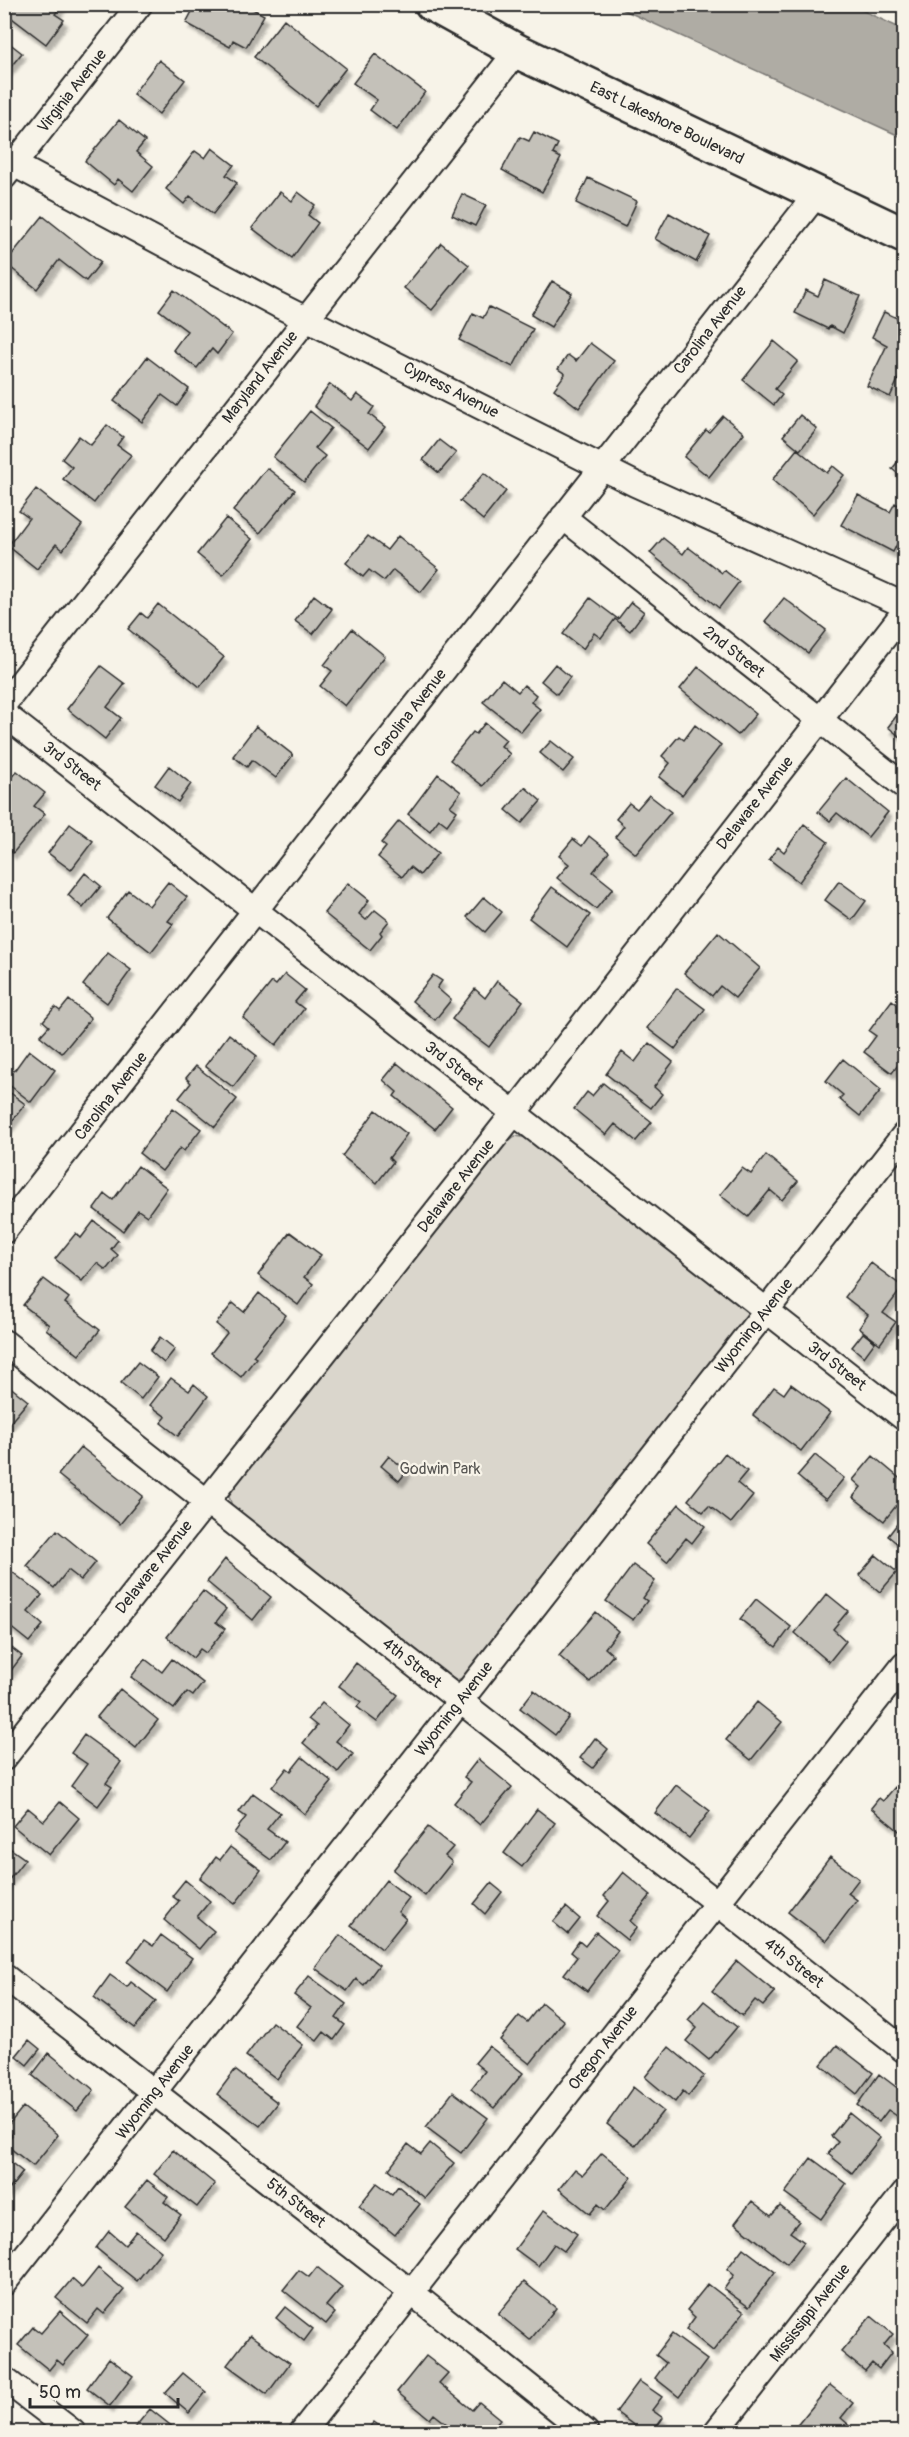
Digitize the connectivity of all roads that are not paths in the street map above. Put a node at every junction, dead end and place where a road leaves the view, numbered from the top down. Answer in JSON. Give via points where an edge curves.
{"nodes":[{"id":1,"x":140,"y":4,"type":"edge"},
{"id":2,"x":432,"y":4,"type":"edge"},
{"id":3,"x":517,"y":51,"type":"junction"},
{"id":4,"x":8,"y":167,"type":"edge"},
{"id":5,"x":816,"y":195,"type":"junction"},
{"id":6,"x":904,"y":235,"type":"edge"},
{"id":7,"x":306,"y":318,"type":"junction"},
{"id":8,"x":603,"y":466,"type":"junction"},
{"id":9,"x":563,"y":517,"type":"junction"},
{"id":10,"x":904,"y":605,"type":"edge"},
{"id":11,"x":904,"y":612,"type":"edge"},
{"id":12,"x":4,"y":704,"type":"edge"},
{"id":13,"x":4,"y":714,"type":"edge"},
{"id":14,"x":820,"y":720,"type":"junction"},
{"id":15,"x":904,"y":786,"type":"edge"},
{"id":16,"x":256,"y":910,"type":"junction"},
{"id":17,"x":514,"y":1113,"type":"junction"},
{"id":18,"x":904,"y":1135,"type":"edge"},
{"id":19,"x":4,"y":1231,"type":"edge"},
{"id":20,"x":766,"y":1310,"type":"junction"},
{"id":21,"x":4,"y":1342,"type":"edge"},
{"id":22,"x":904,"y":1418,"type":"edge"},
{"id":23,"x":206,"y":1501,"type":"junction"},
{"id":24,"x":904,"y":1665,"type":"edge"},
{"id":25,"x":460,"y":1701,"type":"junction"},
{"id":26,"x":4,"y":1758,"type":"edge"},
{"id":27,"x":718,"y":1903,"type":"junction"},
{"id":28,"x":4,"y":1976,"type":"edge"},
{"id":29,"x":904,"y":2050,"type":"edge"},
{"id":30,"x":154,"y":2093,"type":"junction"},
{"id":31,"x":904,"y":2193,"type":"edge"},
{"id":32,"x":4,"y":2283,"type":"edge"},
{"id":33,"x":411,"y":2292,"type":"junction"},
{"id":34,"x":4,"y":2379,"type":"edge"},
{"id":35,"x":73,"y":2433,"type":"edge"},
{"id":36,"x":303,"y":2433,"type":"edge"},
{"id":37,"x":586,"y":2433,"type":"edge"},
{"id":38,"x":716,"y":2433,"type":"edge"}],
"edges":[{"from":1,"to":4,"type":"street","name":"Virginia Avenue"},
{"from":2,"to":3,"type":"street","name":"East Lakeshore Boulevard"},
{"from":3,"to":5,"type":"street","name":"East Lakeshore Boulevard"},
{"from":3,"to":7,"type":"street","name":"Maryland Avenue"},
{"from":4,"to":7,"type":"street","name":"Cypress Avenue"},
{"from":5,"to":6,"type":"street","name":"East Lakeshore Boulevard"},
{"from":5,"to":8,"type":"street","name":"Carolina Avenue"},
{"from":7,"to":8,"type":"street","name":"Cypress Avenue"},
{"from":7,"to":12,"type":"street","name":"Maryland Avenue"},
{"from":8,"to":9,"type":"street","name":"Carolina Avenue"},
{"from":8,"to":10,"type":"street","name":"Cypress Avenue"},
{"from":9,"to":14,"type":"street","name":"2nd Street"},
{"from":9,"to":16,"type":"street","name":"Carolina Avenue"},
{"from":11,"to":14,"type":"street","name":"Delaware Avenue"},
{"from":13,"to":16,"type":"street","name":"3rd Street"},
{"from":14,"to":15,"type":"street","name":"2nd Street"},
{"from":14,"to":17,"type":"street","name":"Delaware Avenue"},
{"from":16,"to":17,"type":"street","name":"3rd Street"},
{"from":16,"to":19,"type":"street","name":"Carolina Avenue"},
{"from":17,"to":20,"type":"street","name":"3rd Street"},
{"from":17,"to":23,"type":"street","name":"Delaware Avenue"},
{"from":18,"to":20,"type":"street","name":"Wyoming Avenue"},
{"from":20,"to":22,"type":"street","name":"3rd Street"},
{"from":20,"to":25,"type":"street","name":"Wyoming Avenue"},
{"from":21,"to":23,"type":"street","name":"4th Street"},
{"from":23,"to":25,"type":"street","name":"4th Street"},
{"from":23,"to":26,"type":"street","name":"Delaware Avenue"},
{"from":24,"to":27,"type":"street","name":"Oregon Avenue"},
{"from":25,"to":27,"type":"street","name":"4th Street"},
{"from":25,"to":30,"type":"street","name":"Wyoming Avenue"},
{"from":27,"to":29,"type":"street","name":"4th Street"},
{"from":27,"to":33,"type":"street","name":"Oregon Avenue"},
{"from":28,"to":30,"type":"street","name":"5th Street"},
{"from":30,"to":32,"type":"street","name":"Wyoming Avenue"},
{"from":30,"to":33,"type":"street","name":"5th Street"},
{"from":31,"to":38,"type":"street","name":"Mississippi Avenue"},
{"from":33,"to":36,"type":"street","name":"Oregon Avenue"},
{"from":33,"to":37,"type":"street","name":"5th Street"},
{"from":34,"to":35,"type":"street"}]}
